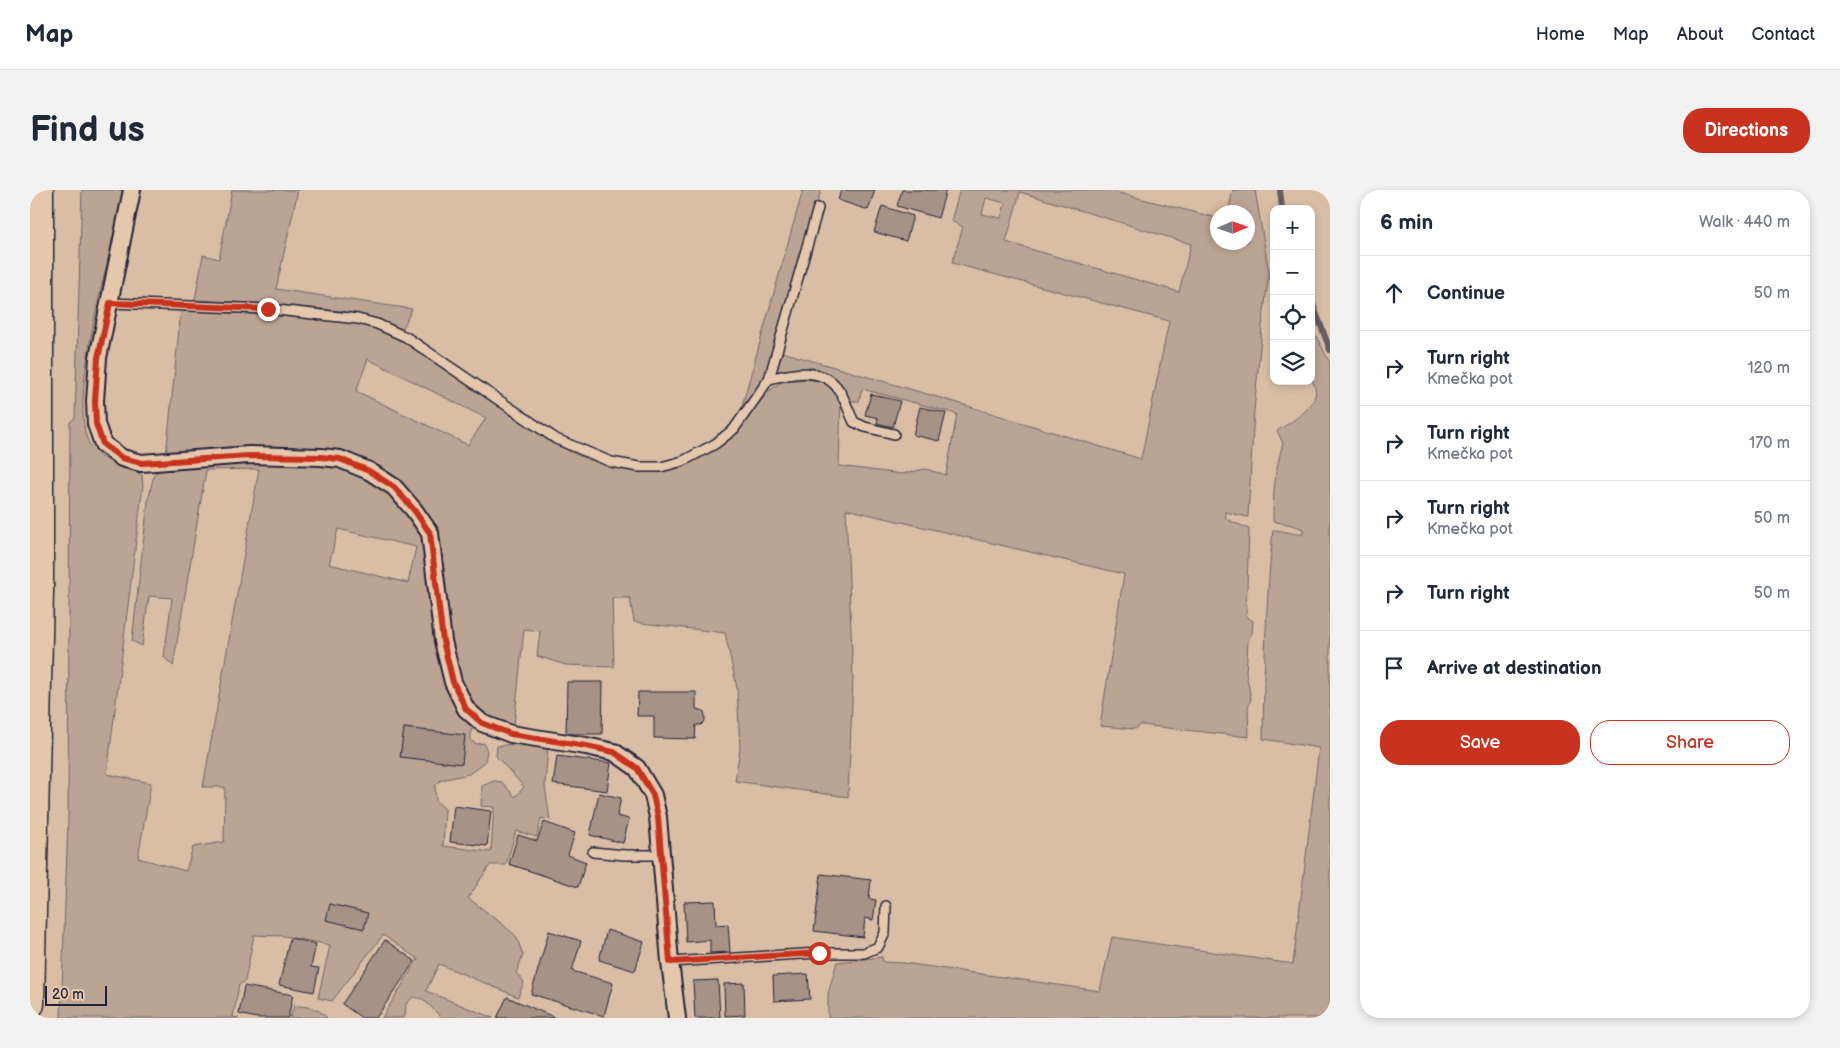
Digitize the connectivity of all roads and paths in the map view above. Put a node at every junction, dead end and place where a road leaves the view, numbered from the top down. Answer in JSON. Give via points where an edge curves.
{"nodes":[{"id":1,"x":39,"y":190,"type":"edge"},
{"id":2,"x":132,"y":190,"type":"edge"},
{"id":3,"x":818,"y":208,"type":"dead end"},
{"id":4,"x":110,"y":303,"type":"junction"},
{"id":5,"x":769,"y":379,"type":"junction"},
{"id":6,"x":894,"y":434,"type":"dead end"},
{"id":7,"x":593,"y":852,"type":"dead end"},
{"id":8,"x":662,"y":855,"type":"junction"},
{"id":9,"x":886,"y":906,"type":"dead end"},
{"id":10,"x":670,"y":962,"type":"junction"},
{"id":11,"x":30,"y":1004,"type":"edge"},
{"id":12,"x":677,"y":1018,"type":"edge"}],
"edges":[{"from":1,"to":11,"type":"highway","via":[[39,591]]},
{"from":2,"to":4,"type":"street"},
{"from":3,"to":5,"type":"lane"},
{"from":4,"to":5,"type":"lane","via":[[268,309],[377,324],[406,337],[556,439],[611,462],[639,467],[661,467],[683,461],[715,444],[734,429]]},
{"from":4,"to":8,"type":"street","via":[[98,358],[95,401],[96,424],[103,444],[122,458],[142,463],[249,456],[340,459],[369,471],[394,487],[430,533],[443,641],[453,682],[466,709],[482,723],[511,734],[614,752],[637,768],[653,795]]},
{"from":5,"to":6,"type":"lane","via":[[809,372],[827,378],[839,389],[854,422]]},
{"from":7,"to":8,"type":"lane"},
{"from":8,"to":10,"type":"street"},
{"from":9,"to":10,"type":"lane","via":[[885,933],[878,948],[864,953]]},
{"from":10,"to":12,"type":"street"}]}
